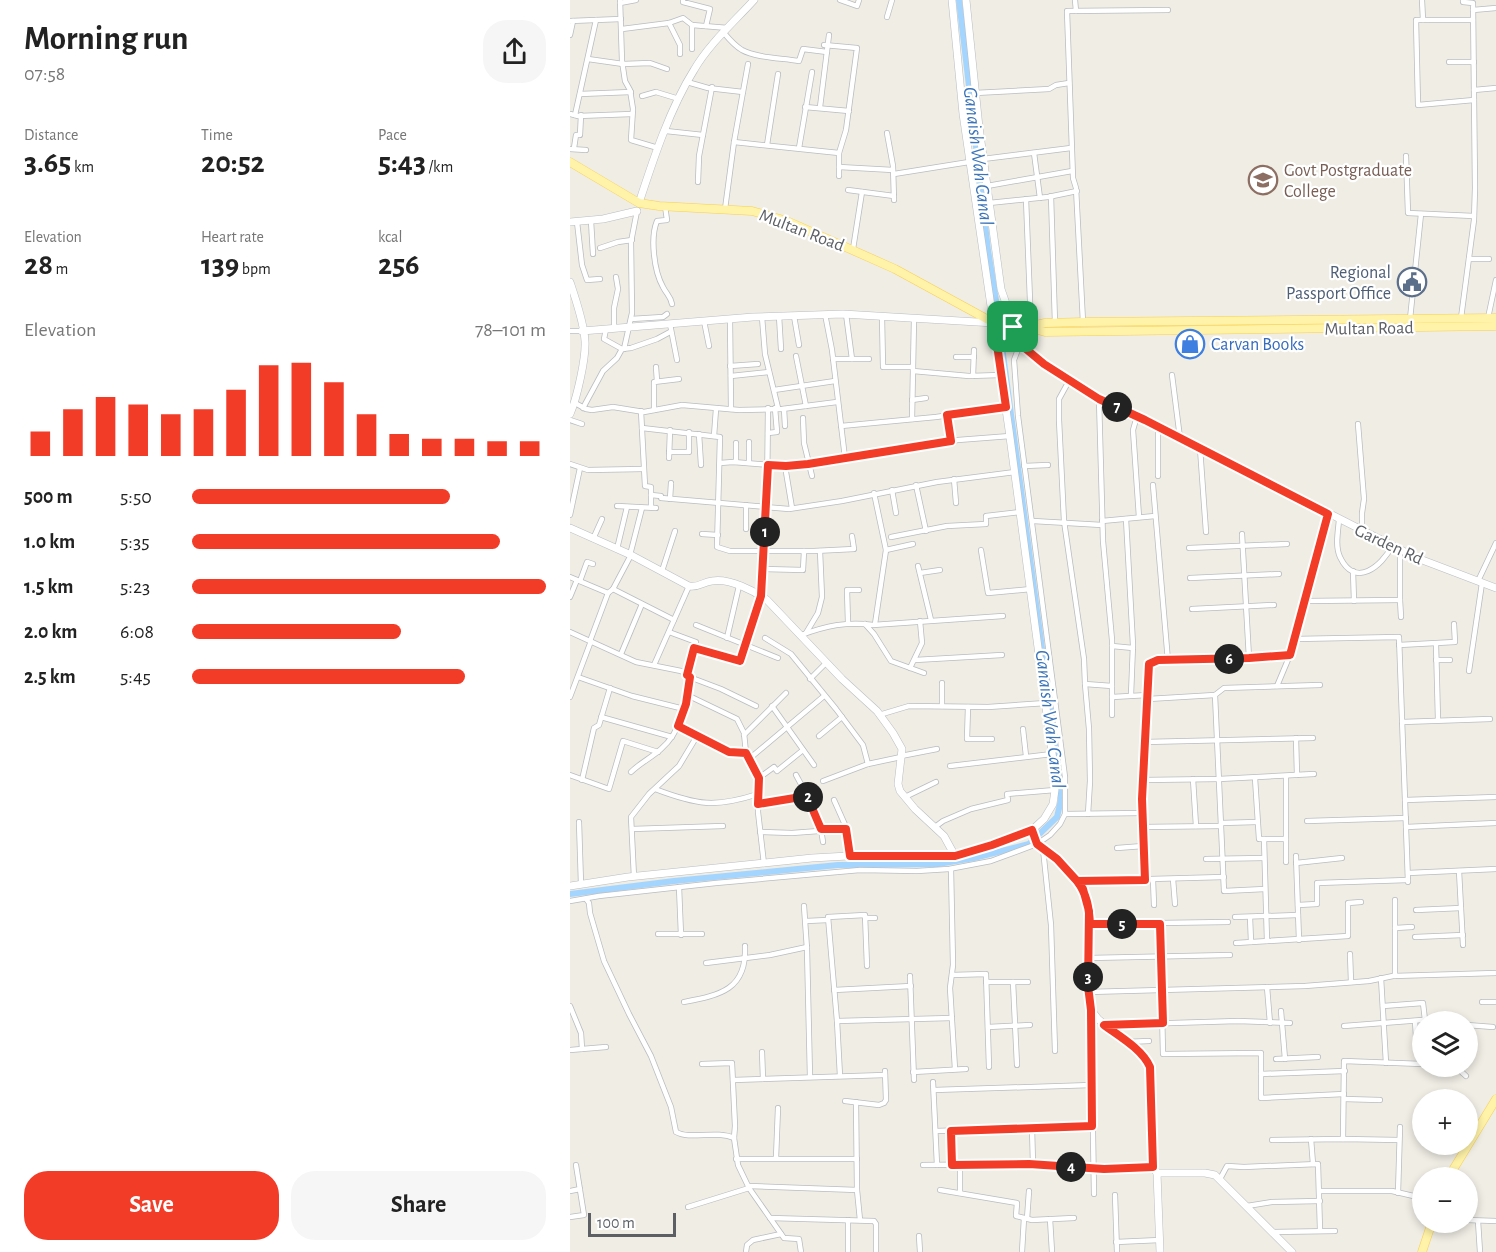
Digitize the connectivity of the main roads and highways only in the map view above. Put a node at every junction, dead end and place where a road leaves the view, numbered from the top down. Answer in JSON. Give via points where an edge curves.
{"nodes":[{"id":1,"x":570,"y":162,"type":"edge"},
{"id":2,"x":1492,"y":318,"type":"edge"},
{"id":3,"x":1029,"y":326,"type":"junction"},
{"id":4,"x":1496,"y":326,"type":"edge"},
{"id":5,"x":1495,"y":1102,"type":"edge"},
{"id":6,"x":1455,"y":1167,"type":"edge"},
{"id":7,"x":1428,"y":1233,"type":"edge"},
{"id":8,"x":1422,"y":1252,"type":"edge"}],
"edges":[{"from":1,"to":3,"type":"main road","name":"Multan Road","via":[[638,207],[752,211],[787,221],[895,269],[994,324]]},
{"from":2,"to":3,"type":"main road","name":"Multan Road","via":[[1083,322]]},
{"from":3,"to":4,"type":"main road","name":"Multan Road","via":[[1045,332]]},
{"from":5,"to":6,"type":"main road"},
{"from":7,"to":8,"type":"main road"}]}
